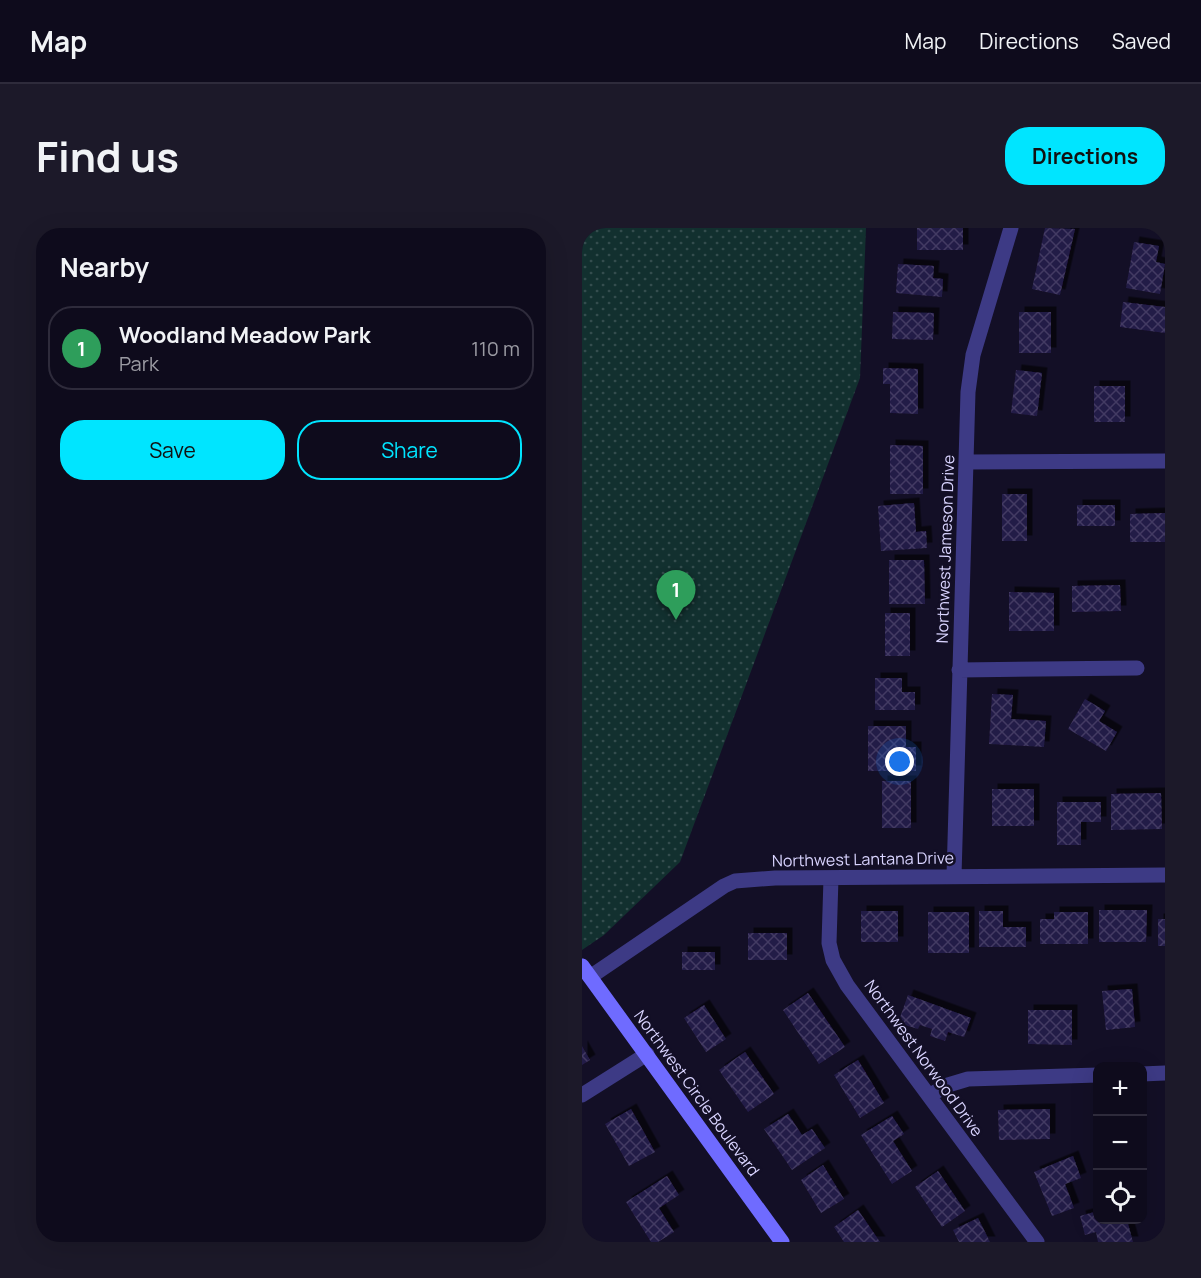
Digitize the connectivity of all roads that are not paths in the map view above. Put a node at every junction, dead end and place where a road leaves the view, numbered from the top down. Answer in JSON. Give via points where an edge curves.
{"nodes":[{"id":1,"x":1011,"y":228,"type":"edge"},
{"id":2,"x":1165,"y":461,"type":"edge"},
{"id":3,"x":966,"y":462,"type":"junction"},
{"id":4,"x":1137,"y":668,"type":"dead end"},
{"id":5,"x":959,"y":670,"type":"junction"},
{"id":6,"x":1165,"y":875,"type":"edge"},
{"id":7,"x":954,"y":876,"type":"junction"},
{"id":8,"x":831,"y":878,"type":"junction"},
{"id":9,"x":586,"y":972,"type":"edge"},
{"id":10,"x":647,"y":1054,"type":"junction"},
{"id":11,"x":1165,"y":1073,"type":"edge"},
{"id":12,"x":1147,"y":1074,"type":"edge"},
{"id":13,"x":1093,"y":1075,"type":"edge"},
{"id":14,"x":582,"y":1095,"type":"edge"},
{"id":15,"x":930,"y":1095,"type":"junction"},
{"id":16,"x":782,"y":1242,"type":"edge"},
{"id":17,"x":1037,"y":1242,"type":"edge"}],
"edges":[{"from":1,"to":3,"type":"street","name":"Northwest Jameson Drive","via":[[973,355]]},
{"from":2,"to":3,"type":"street"},
{"from":3,"to":5,"type":"street","name":"Northwest Jameson Drive"},
{"from":4,"to":5,"type":"street"},
{"from":5,"to":7,"type":"street","name":"Northwest Jameson Drive"},
{"from":6,"to":7,"type":"street","name":"Northwest Lantana Drive"},
{"from":7,"to":8,"type":"street","name":"Northwest Lantana Drive"},
{"from":8,"to":9,"type":"street","name":"Northwest Lantana Drive","via":[[735,881]]},
{"from":8,"to":15,"type":"street","name":"Northwest Norwood Drive","via":[[829,943],[834,960],[855,996]]},
{"from":9,"to":10,"type":"main road","name":"Northwest Circle Boulevard"},
{"from":10,"to":14,"type":"street"},
{"from":10,"to":16,"type":"main road","name":"Northwest Circle Boulevard"},
{"from":11,"to":12,"type":"street"},
{"from":13,"to":15,"type":"street","via":[[968,1079]]},
{"from":15,"to":17,"type":"street","name":"Northwest Norwood Drive"}]}
